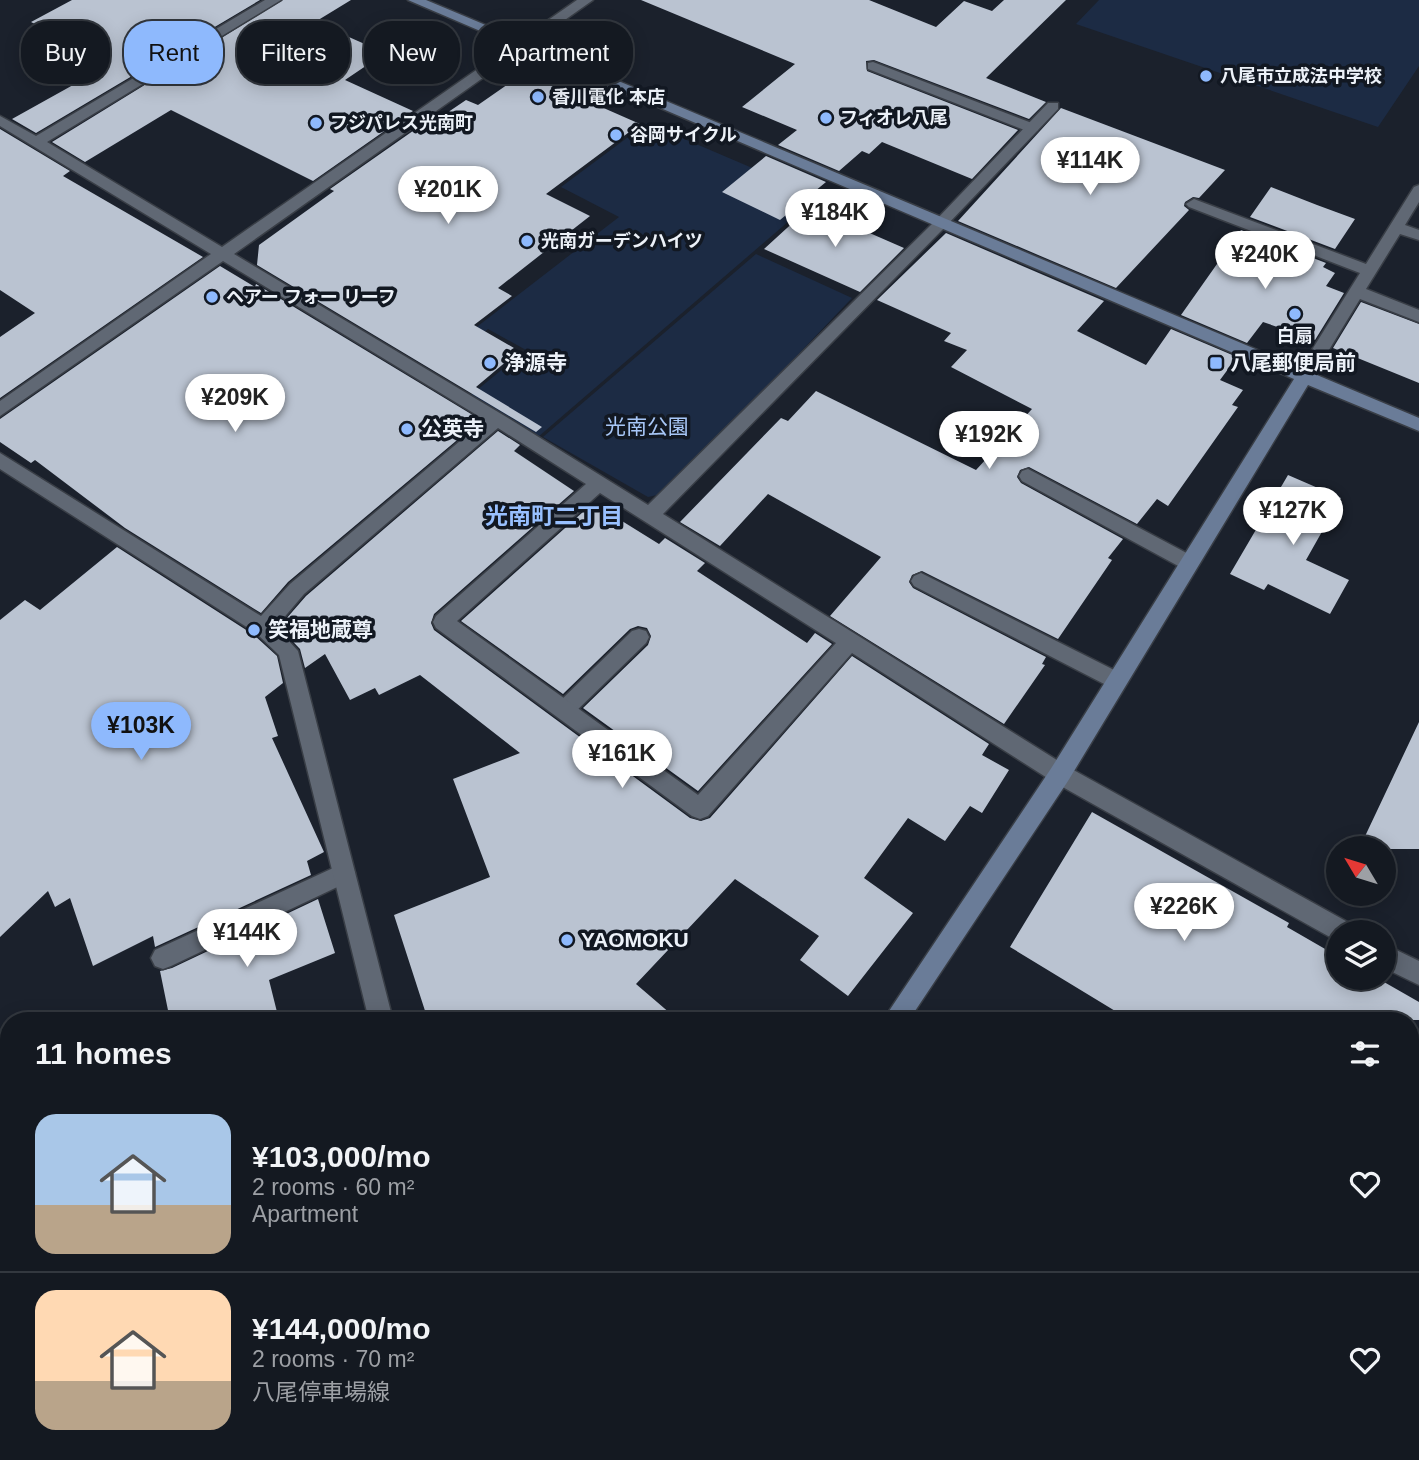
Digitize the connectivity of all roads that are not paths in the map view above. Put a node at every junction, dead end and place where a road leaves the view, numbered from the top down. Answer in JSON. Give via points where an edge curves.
{"nodes":[{"id":1,"x":274,"y":0,"type":"edge"},
{"id":2,"x":415,"y":0,"type":"edge"},
{"id":3,"x":586,"y":0,"type":"edge"},
{"id":4,"x":556,"y":21,"type":"edge"},
{"id":5,"x":474,"y":26,"type":"edge"},
{"id":6,"x":873,"y":66,"type":"dead end"},
{"id":7,"x":474,"y":79,"type":"edge"},
{"id":8,"x":611,"y":84,"type":"edge"},
{"id":9,"x":1053,"y":106,"type":"dead end"},
{"id":10,"x":0,"y":121,"type":"edge"},
{"id":11,"x":1032,"y":128,"type":"junction"},
{"id":12,"x":36,"y":142,"type":"junction"},
{"id":13,"x":1419,"y":190,"type":"edge"},
{"id":14,"x":1194,"y":204,"type":"dead end"},
{"id":15,"x":941,"y":223,"type":"junction"},
{"id":16,"x":1396,"y":227,"type":"junction"},
{"id":17,"x":1419,"y":235,"type":"edge"},
{"id":18,"x":225,"y":254,"type":"junction"},
{"id":19,"x":1369,"y":271,"type":"junction"},
{"id":20,"x":1356,"y":291,"type":"junction"},
{"id":21,"x":1419,"y":316,"type":"edge"},
{"id":22,"x":1304,"y":377,"type":"junction"},
{"id":23,"x":0,"y":410,"type":"edge"},
{"id":24,"x":498,"y":419,"type":"junction"},
{"id":25,"x":1419,"y":425,"type":"edge"},
{"id":26,"x":0,"y":460,"type":"edge"},
{"id":27,"x":1028,"y":476,"type":"dead end"},
{"id":28,"x":599,"y":483,"type":"junction"},
{"id":29,"x":650,"y":515,"type":"junction"},
{"id":30,"x":1189,"y":563,"type":"junction"},
{"id":31,"x":921,"y":581,"type":"dead end"},
{"id":32,"x":263,"y":627,"type":"junction"},
{"id":33,"x":639,"y":637,"type":"dead end"},
{"id":34,"x":850,"y":642,"type":"junction"},
{"id":35,"x":1117,"y":681,"type":"junction"},
{"id":36,"x":564,"y":710,"type":"junction"},
{"id":37,"x":1060,"y":774,"type":"junction"},
{"id":38,"x":344,"y":873,"type":"junction"},
{"id":39,"x":1326,"y":922,"type":"edge"},
{"id":40,"x":163,"y":958,"type":"dead end"},
{"id":41,"x":1396,"y":962,"type":"edge"},
{"id":42,"x":1419,"y":974,"type":"edge"},
{"id":43,"x":379,"y":1012,"type":"edge"},
{"id":44,"x":900,"y":1012,"type":"edge"}],
"edges":[{"from":1,"to":12,"type":"street"},
{"from":2,"to":5,"type":"street"},
{"from":3,"to":4,"type":"street"},
{"from":6,"to":11,"type":"street"},
{"from":7,"to":18,"type":"street"},
{"from":8,"to":15,"type":"street"},
{"from":9,"to":11,"type":"street"},
{"from":10,"to":12,"type":"street"},
{"from":11,"to":15,"type":"street"},
{"from":12,"to":18,"type":"street"},
{"from":13,"to":16,"type":"street"},
{"from":14,"to":19,"type":"street"},
{"from":15,"to":22,"type":"street"},
{"from":15,"to":29,"type":"street"},
{"from":16,"to":17,"type":"street"},
{"from":16,"to":19,"type":"street"},
{"from":18,"to":23,"type":"street"},
{"from":18,"to":24,"type":"street"},
{"from":19,"to":20,"type":"street"},
{"from":20,"to":21,"type":"street"},
{"from":20,"to":22,"type":"street"},
{"from":22,"to":25,"type":"street"},
{"from":22,"to":30,"type":"street"},
{"from":24,"to":28,"type":"street"},
{"from":24,"to":32,"type":"street","via":[[297,589]]},
{"from":26,"to":32,"type":"street"},
{"from":27,"to":30,"type":"street"},
{"from":28,"to":29,"type":"street"},
{"from":28,"to":36,"type":"street","via":[[443,622]]},
{"from":29,"to":34,"type":"street"},
{"from":30,"to":35,"type":"street"},
{"from":31,"to":35,"type":"street"},
{"from":32,"to":38,"type":"street","via":[[288,651]]},
{"from":33,"to":36,"type":"street"},
{"from":34,"to":36,"type":"street","via":[[701,809]]},
{"from":34,"to":37,"type":"street"},
{"from":35,"to":37,"type":"street"},
{"from":37,"to":39,"type":"street"},
{"from":37,"to":44,"type":"street"},
{"from":38,"to":40,"type":"street"},
{"from":38,"to":43,"type":"street"},
{"from":41,"to":42,"type":"street"}]}
